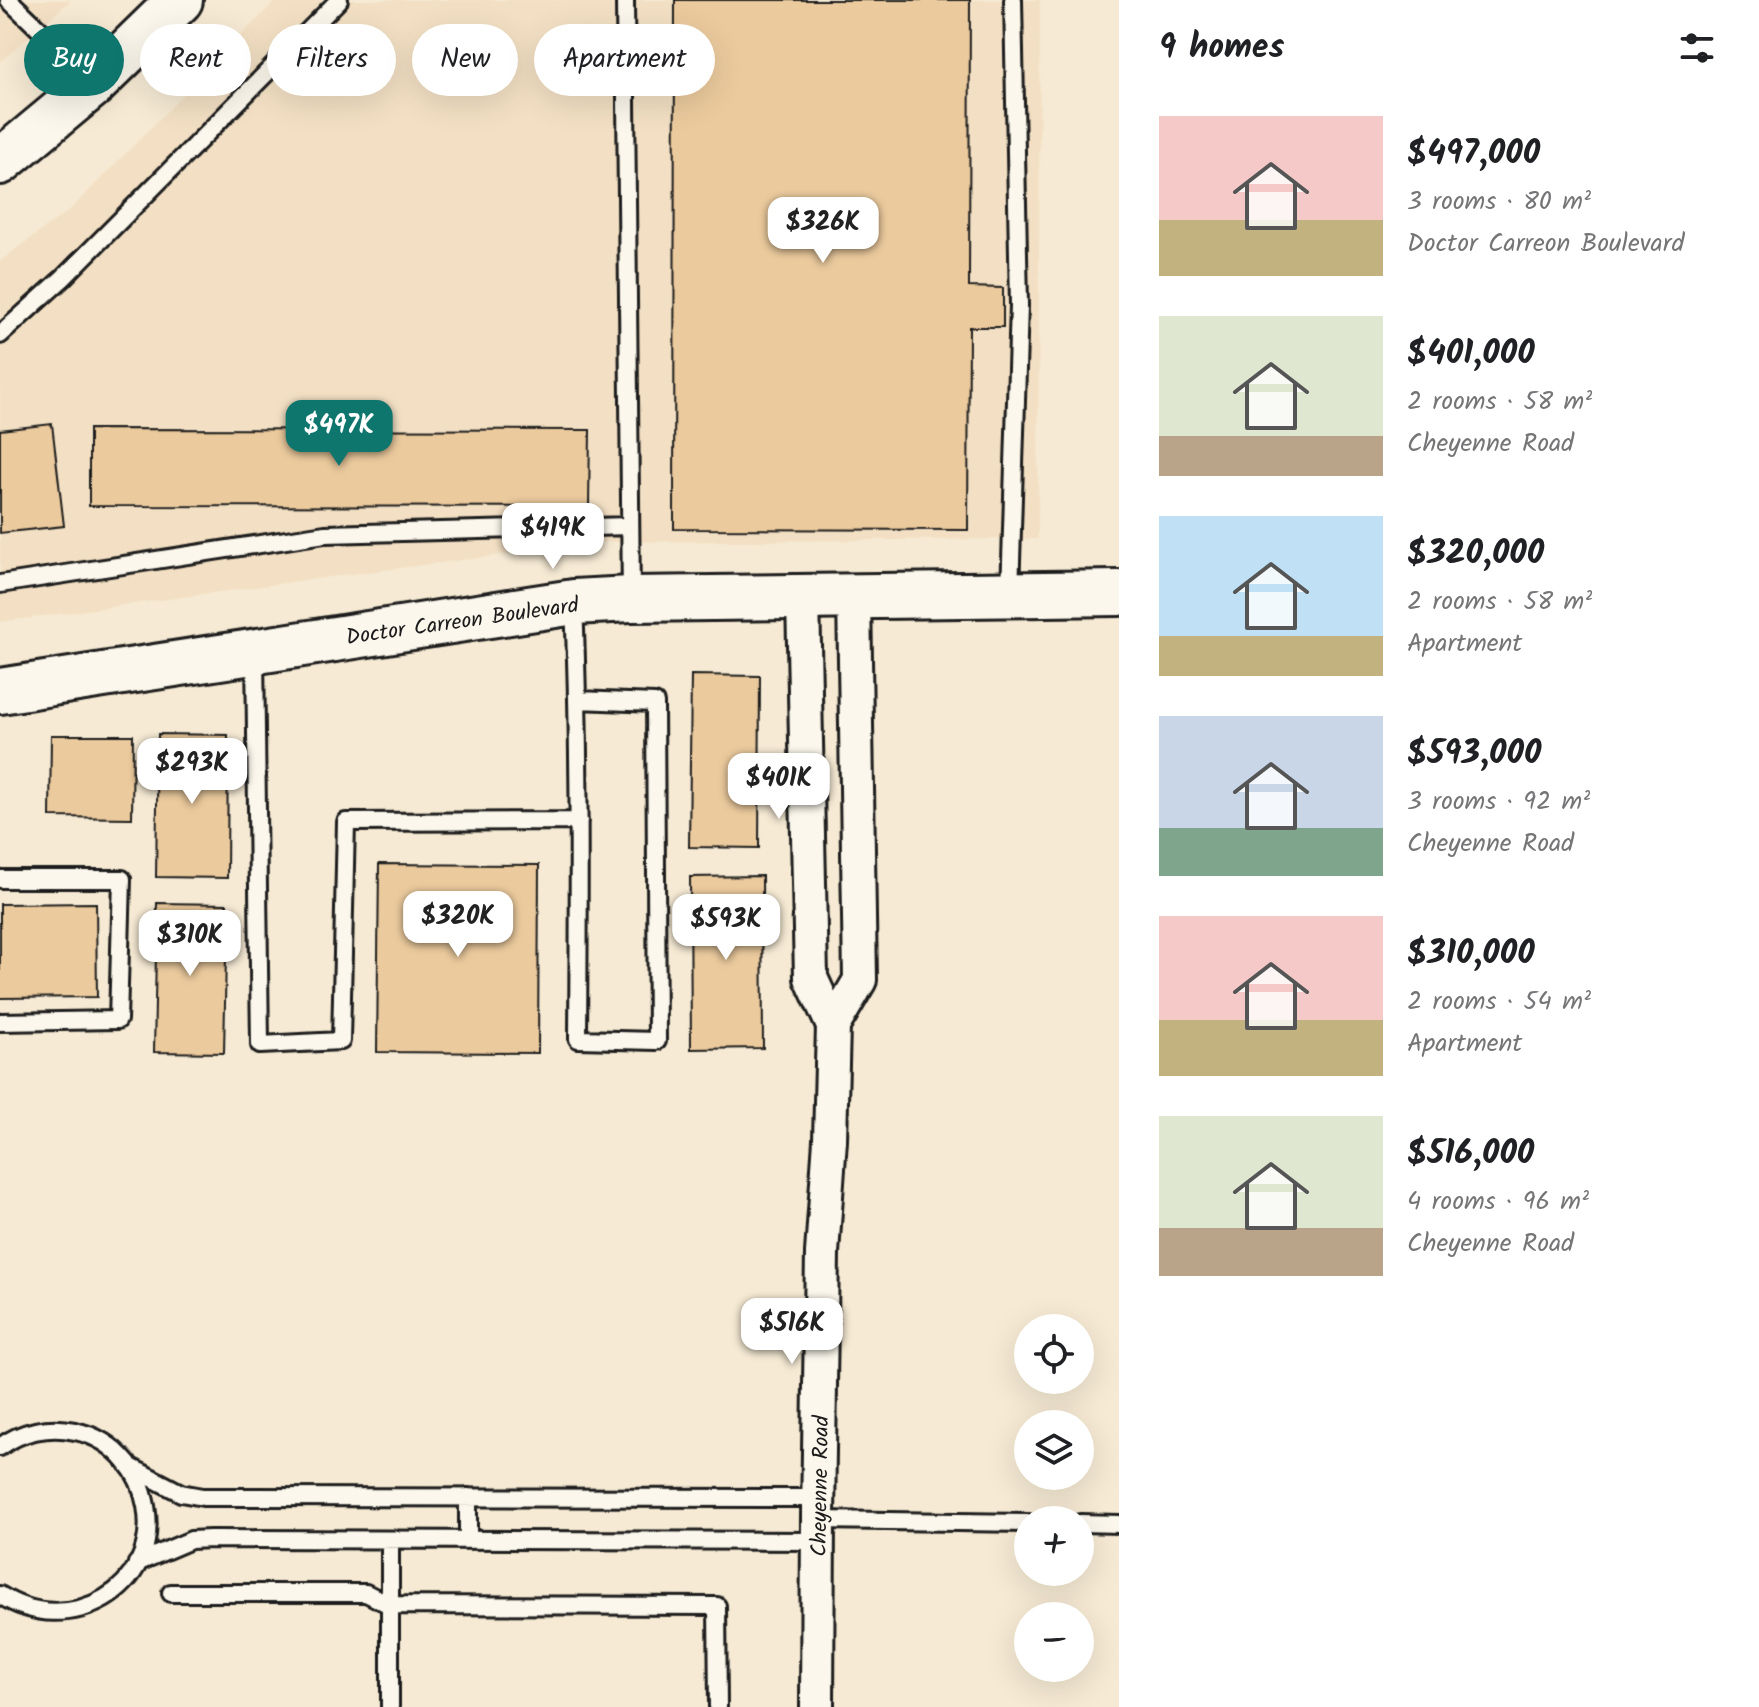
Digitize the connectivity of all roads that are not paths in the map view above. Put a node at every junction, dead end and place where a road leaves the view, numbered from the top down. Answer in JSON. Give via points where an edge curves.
{"nodes":[{"id":1,"x":9,"y":0,"type":"edge"},
{"id":2,"x":180,"y":0,"type":"edge"},
{"id":3,"x":339,"y":0,"type":"edge"},
{"id":4,"x":625,"y":0,"type":"edge"},
{"id":5,"x":1013,"y":0,"type":"edge"},
{"id":6,"x":34,"y":24,"type":"edge"},
{"id":7,"x":124,"y":55,"type":"edge"},
{"id":8,"x":79,"y":96,"type":"edge"},
{"id":9,"x":0,"y":162,"type":"edge"},
{"id":10,"x":0,"y":335,"type":"edge"},
{"id":11,"x":630,"y":526,"type":"junction"},
{"id":12,"x":0,"y":584,"type":"edge"},
{"id":13,"x":1119,"y":593,"type":"edge"},
{"id":14,"x":1010,"y":594,"type":"junction"},
{"id":15,"x":854,"y":596,"type":"junction"},
{"id":16,"x":803,"y":597,"type":"junction"},
{"id":17,"x":631,"y":599,"type":"junction"},
{"id":18,"x":574,"y":602,"type":"junction"},
{"id":19,"x":255,"y":651,"type":"junction"},
{"id":20,"x":0,"y":691,"type":"edge"},
{"id":21,"x":578,"y":700,"type":"junction"},
{"id":22,"x":579,"y":821,"type":"junction"},
{"id":23,"x":0,"y":879,"type":"edge"},
{"id":24,"x":0,"y":1022,"type":"edge"},
{"id":25,"x":833,"y":1026,"type":"junction"},
{"id":26,"x":0,"y":1447,"type":"edge"},
{"id":27,"x":131,"y":1467,"type":"junction"},
{"id":28,"x":468,"y":1497,"type":"junction"},
{"id":29,"x":818,"y":1520,"type":"junction"},
{"id":30,"x":1014,"y":1523,"type":"edge"},
{"id":31,"x":1094,"y":1523,"type":"edge"},
{"id":32,"x":1119,"y":1524,"type":"edge"},
{"id":33,"x":390,"y":1540,"type":"junction"},
{"id":34,"x":468,"y":1540,"type":"junction"},
{"id":35,"x":137,"y":1563,"type":"junction"},
{"id":36,"x":171,"y":1593,"type":"dead end"},
{"id":37,"x":0,"y":1595,"type":"edge"},
{"id":38,"x":390,"y":1605,"type":"junction"},
{"id":39,"x":390,"y":1707,"type":"edge"},
{"id":40,"x":718,"y":1707,"type":"edge"},
{"id":41,"x":817,"y":1707,"type":"edge"}],
"edges":[{"from":1,"to":6,"type":"lane"},
{"from":2,"to":7,"type":"main road"},
{"from":3,"to":10,"type":"lane"},
{"from":4,"to":11,"type":"lane"},
{"from":5,"to":14,"type":"lane","via":[[1019,305]]},
{"from":8,"to":9,"type":"main road"},
{"from":11,"to":12,"type":"lane","via":[[325,534]]},
{"from":11,"to":17,"type":"lane"},
{"from":13,"to":14,"type":"main road","name":"Doctor Carreon Boulevard"},
{"from":14,"to":15,"type":"main road","name":"Doctor Carreon Boulevard"},
{"from":15,"to":16,"type":"main road","name":"Doctor Carreon Boulevard"},
{"from":15,"to":25,"type":"street","name":"Cheyenne Road","via":[[860,980]]},
{"from":16,"to":17,"type":"main road","name":"Doctor Carreon Boulevard"},
{"from":16,"to":25,"type":"street","name":"Cheyenne Road","via":[[811,978]]},
{"from":17,"to":18,"type":"main road","name":"Doctor Carreon Boulevard"},
{"from":18,"to":19,"type":"main road","name":"Doctor Carreon Boulevard"},
{"from":18,"to":21,"type":"lane"},
{"from":19,"to":20,"type":"main road","name":"Doctor Carreon Boulevard"},
{"from":19,"to":22,"type":"lane","via":[[260,1045],[341,1041],[346,822]]},
{"from":21,"to":22,"type":"lane"},
{"from":21,"to":22,"type":"lane","via":[[655,703],[657,1041],[578,1039]]},
{"from":23,"to":24,"type":"lane","via":[[122,879],[118,1020]]},
{"from":25,"to":29,"type":"street","name":"Cheyenne Road","via":[[822,1253]]},
{"from":26,"to":27,"type":"lane","via":[[30,1432],[68,1429],[103,1442]]},
{"from":27,"to":28,"type":"lane","via":[[181,1493],[203,1497]]},
{"from":27,"to":35,"type":"lane","via":[[147,1512],[145,1544]]},
{"from":28,"to":29,"type":"lane"},
{"from":28,"to":34,"type":"lane"},
{"from":29,"to":30,"type":"lane"},
{"from":29,"to":34,"type":"lane"},
{"from":29,"to":41,"type":"street","name":"Cheyenne Road"},
{"from":31,"to":32,"type":"lane"},
{"from":33,"to":34,"type":"lane"},
{"from":33,"to":35,"type":"lane","via":[[191,1540]]},
{"from":33,"to":38,"type":"lane"},
{"from":35,"to":37,"type":"lane","via":[[110,1595],[71,1612],[29,1610]]},
{"from":36,"to":38,"type":"lane","via":[[366,1593]]},
{"from":38,"to":39,"type":"lane"},
{"from":38,"to":40,"type":"lane","via":[[717,1606]]}]}
